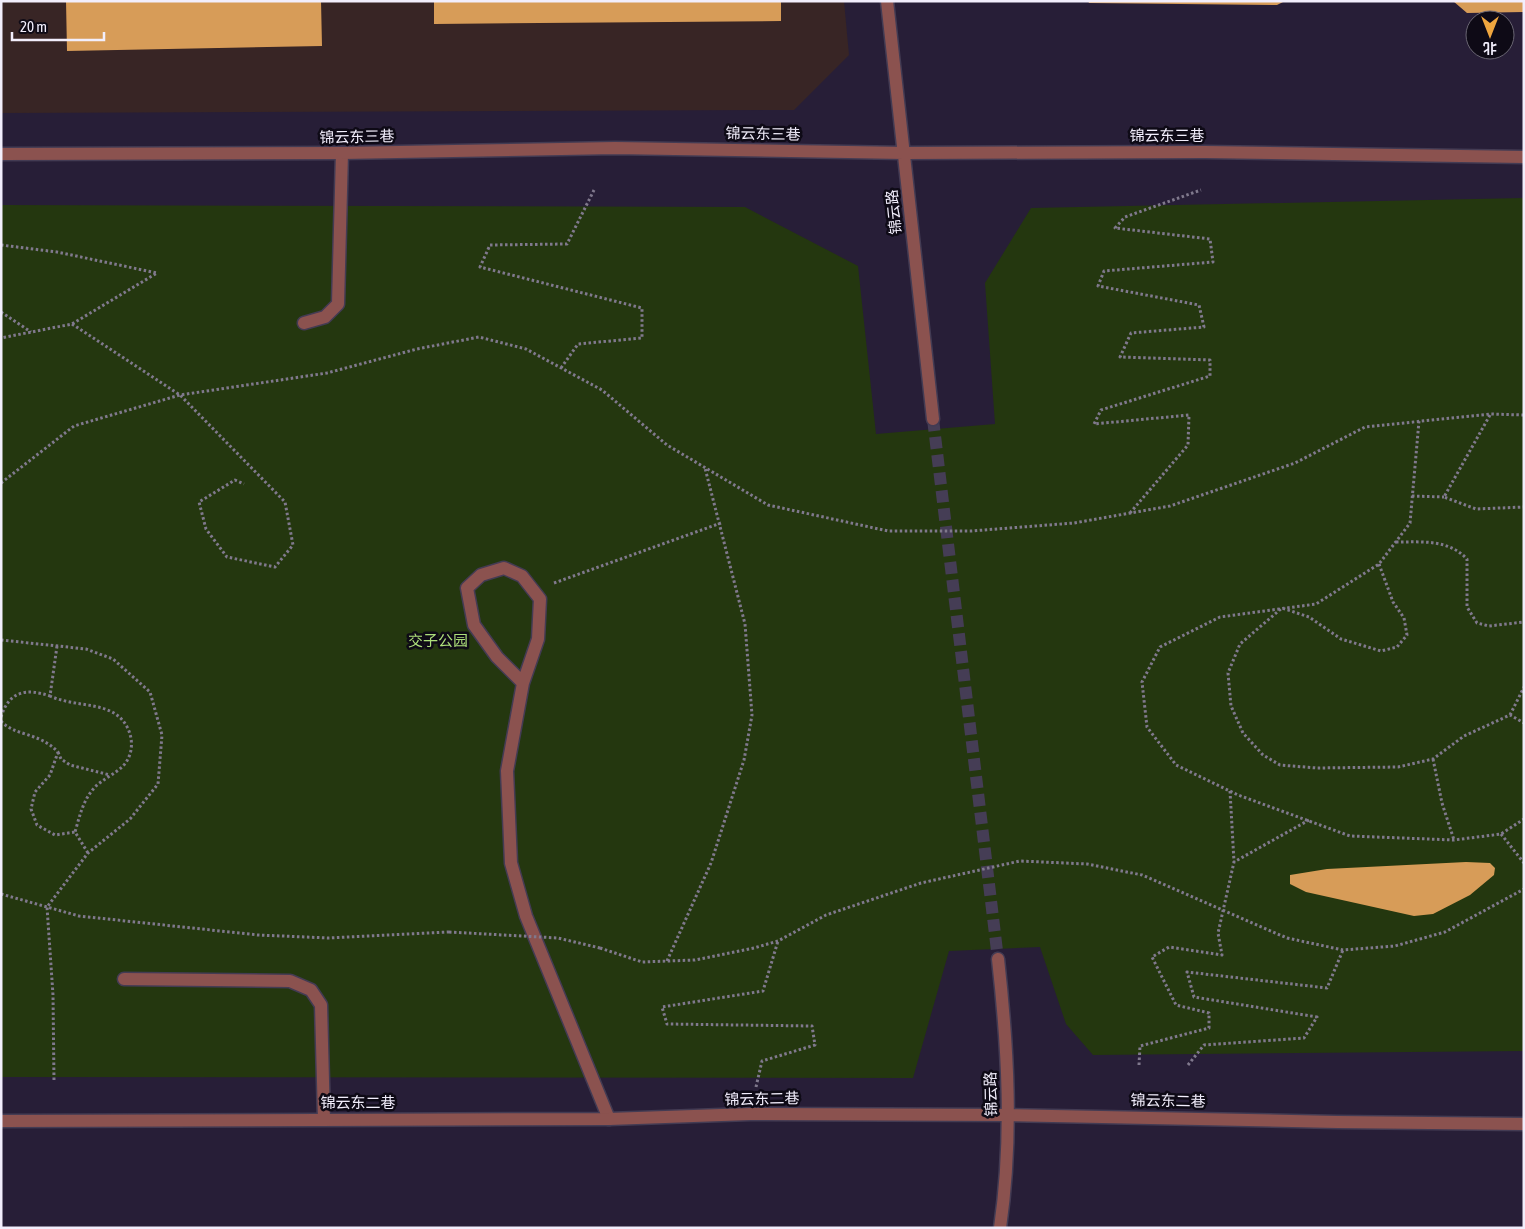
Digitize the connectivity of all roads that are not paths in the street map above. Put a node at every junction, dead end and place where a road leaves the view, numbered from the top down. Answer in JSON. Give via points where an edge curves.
{"nodes":[{"id":1,"x":887,"y":1,"type":"edge"},
{"id":2,"x":904,"y":153,"type":"junction"},
{"id":3,"x":1,"y":154,"type":"edge"},
{"id":4,"x":342,"y":154,"type":"junction"},
{"id":5,"x":1524,"y":157,"type":"edge"},
{"id":6,"x":304,"y":323,"type":"dead end"},
{"id":7,"x":933,"y":419,"type":"tunnel mouth"},
{"id":8,"x":523,"y":683,"type":"junction"},
{"id":9,"x":998,"y":959,"type":"tunnel mouth"},
{"id":10,"x":124,"y":979,"type":"dead end"},
{"id":11,"x":1009,"y":1115,"type":"junction"},
{"id":12,"x":324,"y":1119,"type":"junction"},
{"id":13,"x":609,"y":1119,"type":"junction"},
{"id":14,"x":1,"y":1121,"type":"edge"},
{"id":15,"x":1524,"y":1124,"type":"edge"},
{"id":16,"x":1000,"y":1228,"type":"edge"}],
"edges":[{"from":1,"to":2,"type":"street","name":"锦云路"},
{"from":2,"to":4,"type":"street","name":"锦云东三巷","via":[[615,148]]},
{"from":2,"to":5,"type":"street","name":"锦云东三巷","via":[[1205,152]]},
{"from":2,"to":7,"type":"street","name":"锦云路"},
{"from":3,"to":4,"type":"street","name":"锦云东三巷"},
{"from":4,"to":6,"type":"street","via":[[338,304],[325,318]]},
{"from":8,"to":8,"type":"street","via":[[538,639],[540,599],[522,576],[504,568],[481,575],[467,588],[474,625],[497,657]]},
{"from":8,"to":13,"type":"street","via":[[507,771],[511,863],[526,916]]},
{"from":9,"to":11,"type":"street","name":"锦云路","via":[[1006,1029]]},
{"from":10,"to":12,"type":"street","via":[[290,981],[311,990],[321,1005]]},
{"from":11,"to":13,"type":"street","name":"锦云东二巷","via":[[750,1114]]},
{"from":11,"to":15,"type":"street","name":"锦云东二巷"},
{"from":11,"to":16,"type":"street","name":"锦云路"},
{"from":12,"to":13,"type":"street","name":"锦云东二巷"},
{"from":12,"to":14,"type":"street","name":"锦云东二巷"}]}
